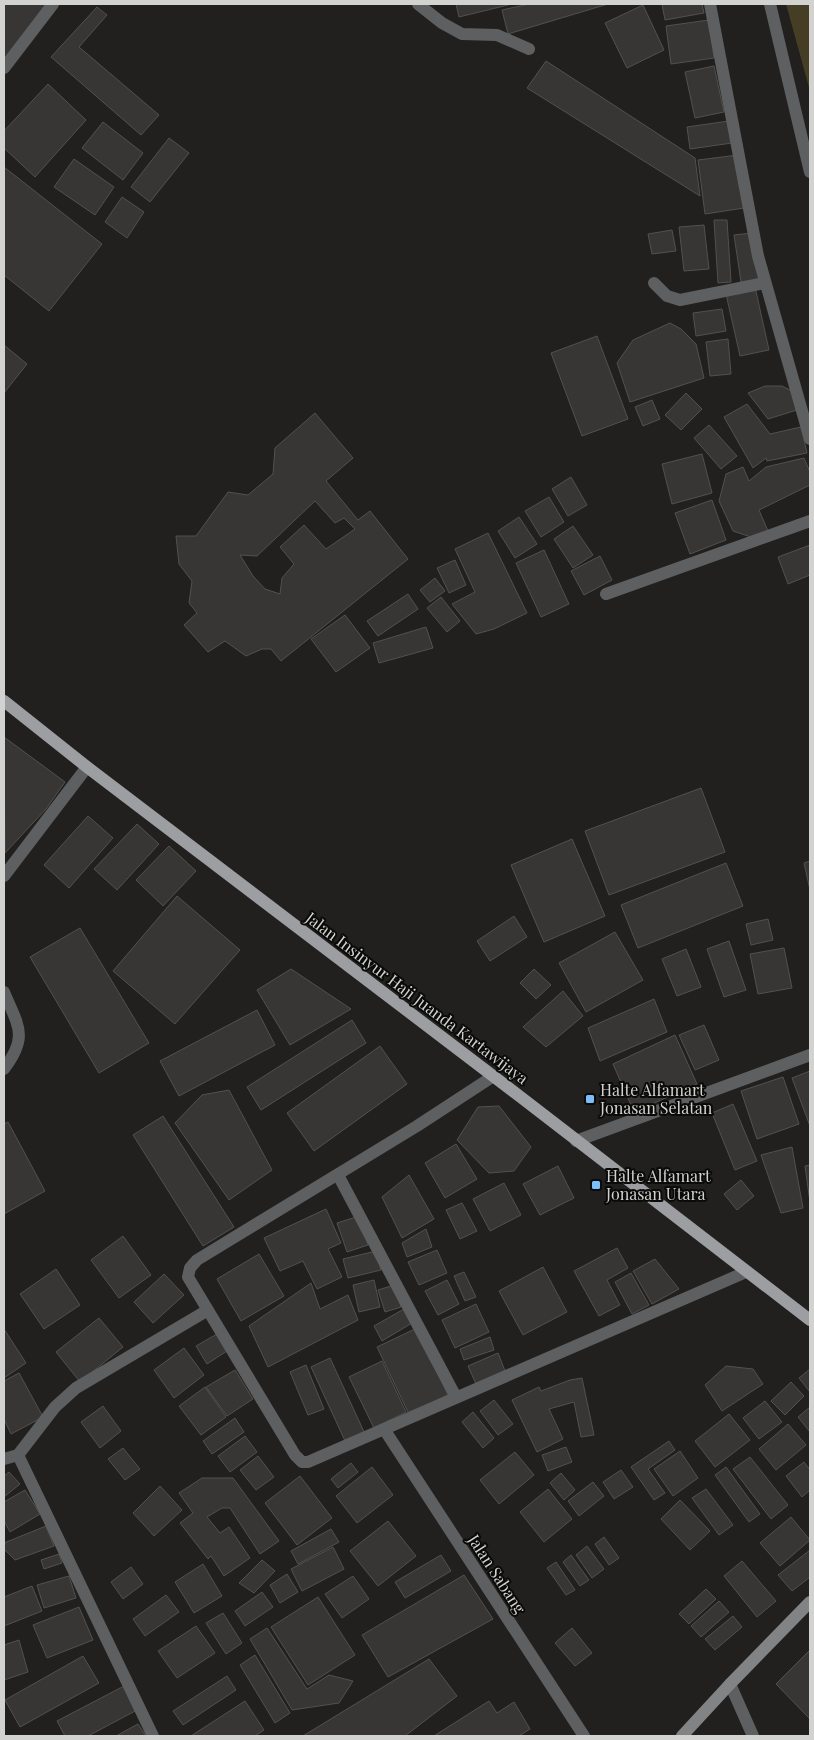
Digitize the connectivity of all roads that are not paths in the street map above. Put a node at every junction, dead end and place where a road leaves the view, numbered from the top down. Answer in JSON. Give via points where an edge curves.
{"nodes":[{"id":1,"x":53,"y":4,"type":"edge"},
{"id":2,"x":418,"y":4,"type":"edge"},
{"id":3,"x":710,"y":4,"type":"edge"},
{"id":4,"x":770,"y":4,"type":"edge"},
{"id":5,"x":529,"y":49,"type":"dead end"},
{"id":6,"x":4,"y":68,"type":"edge"},
{"id":7,"x":810,"y":172,"type":"edge"},
{"id":8,"x":654,"y":283,"type":"dead end"},
{"id":9,"x":766,"y":283,"type":"junction"},
{"id":10,"x":810,"y":439,"type":"edge"},
{"id":11,"x":810,"y":521,"type":"edge"},
{"id":12,"x":606,"y":594,"type":"dead end"},
{"id":13,"x":4,"y":701,"type":"edge"},
{"id":14,"x":87,"y":767,"type":"junction"},
{"id":15,"x":4,"y":876,"type":"edge"},
{"id":16,"x":4,"y":992,"type":"edge"},
{"id":17,"x":810,"y":1055,"type":"edge"},
{"id":18,"x":4,"y":1069,"type":"edge"},
{"id":19,"x":492,"y":1077,"type":"junction"},
{"id":20,"x":576,"y":1141,"type":"junction"},
{"id":21,"x":338,"y":1175,"type":"junction"},
{"id":22,"x":746,"y":1272,"type":"junction"},
{"id":23,"x":208,"y":1310,"type":"junction"},
{"id":24,"x":810,"y":1320,"type":"edge"},
{"id":25,"x":456,"y":1397,"type":"junction"},
{"id":26,"x":384,"y":1429,"type":"junction"},
{"id":27,"x":18,"y":1455,"type":"junction"},
{"id":28,"x":4,"y":1459,"type":"edge"},
{"id":29,"x":810,"y":1602,"type":"edge"},
{"id":30,"x":730,"y":1684,"type":"junction"},
{"id":31,"x":154,"y":1736,"type":"edge"},
{"id":32,"x":584,"y":1736,"type":"edge"},
{"id":33,"x":682,"y":1736,"type":"edge"},
{"id":34,"x":753,"y":1736,"type":"edge"}],
"edges":[{"from":1,"to":6,"type":"street"},
{"from":2,"to":5,"type":"street","via":[[462,34],[497,35]]},
{"from":3,"to":9,"type":"street","via":[[758,256]]},
{"from":4,"to":7,"type":"street"},
{"from":8,"to":9,"type":"street","via":[[667,296],[680,300]]},
{"from":9,"to":10,"type":"street"},
{"from":11,"to":12,"type":"street"},
{"from":13,"to":14,"type":"main road","name":"Jalan Insinyur Haji Juanda Kartawijaya"},
{"from":14,"to":15,"type":"street"},
{"from":14,"to":19,"type":"main road","name":"Jalan Insinyur Haji Juanda Kartawijaya"},
{"from":16,"to":18,"type":"street","via":[[20,1030],[19,1043]]},
{"from":17,"to":20,"type":"street"},
{"from":19,"to":20,"type":"main road","name":"Jalan Insinyur Haji Juanda Kartawijaya"},
{"from":19,"to":21,"type":"street"},
{"from":20,"to":22,"type":"main road","name":"Jalan Insinyur Haji Juanda Kartawijaya"},
{"from":21,"to":23,"type":"street","via":[[198,1260],[190,1268],[188,1277]]},
{"from":21,"to":25,"type":"street"},
{"from":22,"to":24,"type":"main road","name":"Jalan Insinyur Haji Juanda Kartawijaya"},
{"from":22,"to":25,"type":"street"},
{"from":23,"to":26,"type":"street","via":[[302,1462]]},
{"from":23,"to":27,"type":"street","via":[[76,1388],[55,1407]]},
{"from":25,"to":26,"type":"street"},
{"from":26,"to":32,"type":"street","name":"Jalan Sabang"},
{"from":27,"to":28,"type":"street"},
{"from":27,"to":31,"type":"street"},
{"from":29,"to":30,"type":"main road"},
{"from":30,"to":33,"type":"main road"},
{"from":30,"to":34,"type":"street"}]}
